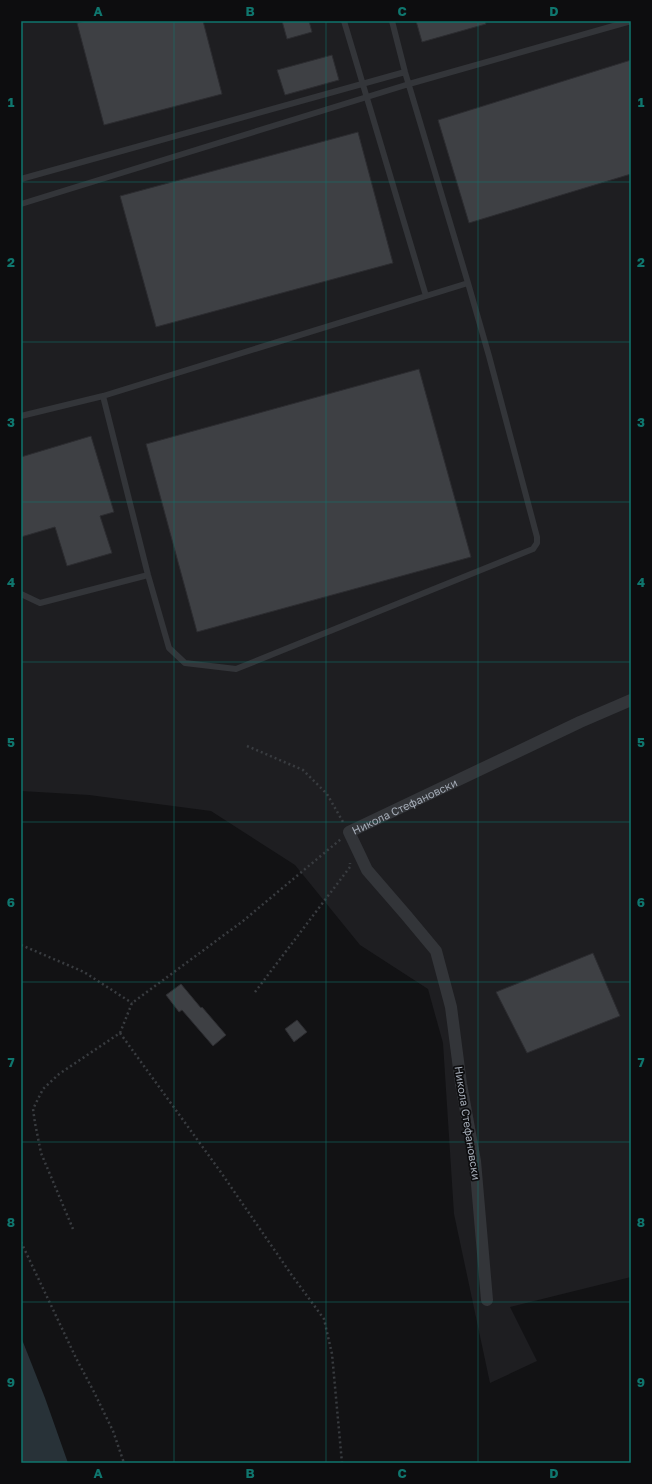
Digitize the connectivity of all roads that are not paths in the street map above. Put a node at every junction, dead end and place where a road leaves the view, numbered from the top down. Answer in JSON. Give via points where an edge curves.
{"nodes":[{"id":1,"x":344,"y":21,"type":"edge"},
{"id":2,"x":392,"y":21,"type":"edge"},
{"id":3,"x":631,"y":22,"type":"edge"},
{"id":4,"x":405,"y":72,"type":"junction"},
{"id":5,"x":363,"y":84,"type":"junction"},
{"id":6,"x":409,"y":84,"type":"junction"},
{"id":7,"x":367,"y":98,"type":"junction"},
{"id":8,"x":21,"y":179,"type":"edge"},
{"id":9,"x":21,"y":204,"type":"edge"},
{"id":10,"x":468,"y":283,"type":"junction"},
{"id":11,"x":426,"y":296,"type":"junction"},
{"id":12,"x":103,"y":396,"type":"junction"},
{"id":13,"x":21,"y":416,"type":"edge"},
{"id":14,"x":148,"y":575,"type":"junction"},
{"id":15,"x":21,"y":594,"type":"edge"},
{"id":16,"x":631,"y":700,"type":"edge"},
{"id":17,"x":487,"y":1300,"type":"dead end"}],
"edges":[{"from":1,"to":5,"type":"lane"},
{"from":2,"to":4,"type":"lane"},
{"from":3,"to":6,"type":"lane"},
{"from":4,"to":5,"type":"lane"},
{"from":4,"to":6,"type":"lane"},
{"from":5,"to":7,"type":"lane"},
{"from":5,"to":8,"type":"lane"},
{"from":6,"to":7,"type":"lane"},
{"from":6,"to":10,"type":"lane"},
{"from":7,"to":9,"type":"lane"},
{"from":7,"to":11,"type":"lane"},
{"from":10,"to":11,"type":"lane"},
{"from":10,"to":14,"type":"lane","via":[[537,537],[533,549],[236,669],[185,663],[169,648]]},
{"from":11,"to":12,"type":"lane"},
{"from":12,"to":13,"type":"lane"},
{"from":12,"to":14,"type":"lane"},
{"from":14,"to":15,"type":"lane","via":[[40,603]]},
{"from":16,"to":17,"type":"street","name":"Никола Стефановски","via":[[349,832],[367,870],[436,951],[452,1008],[461,1084],[476,1161]]}]}
